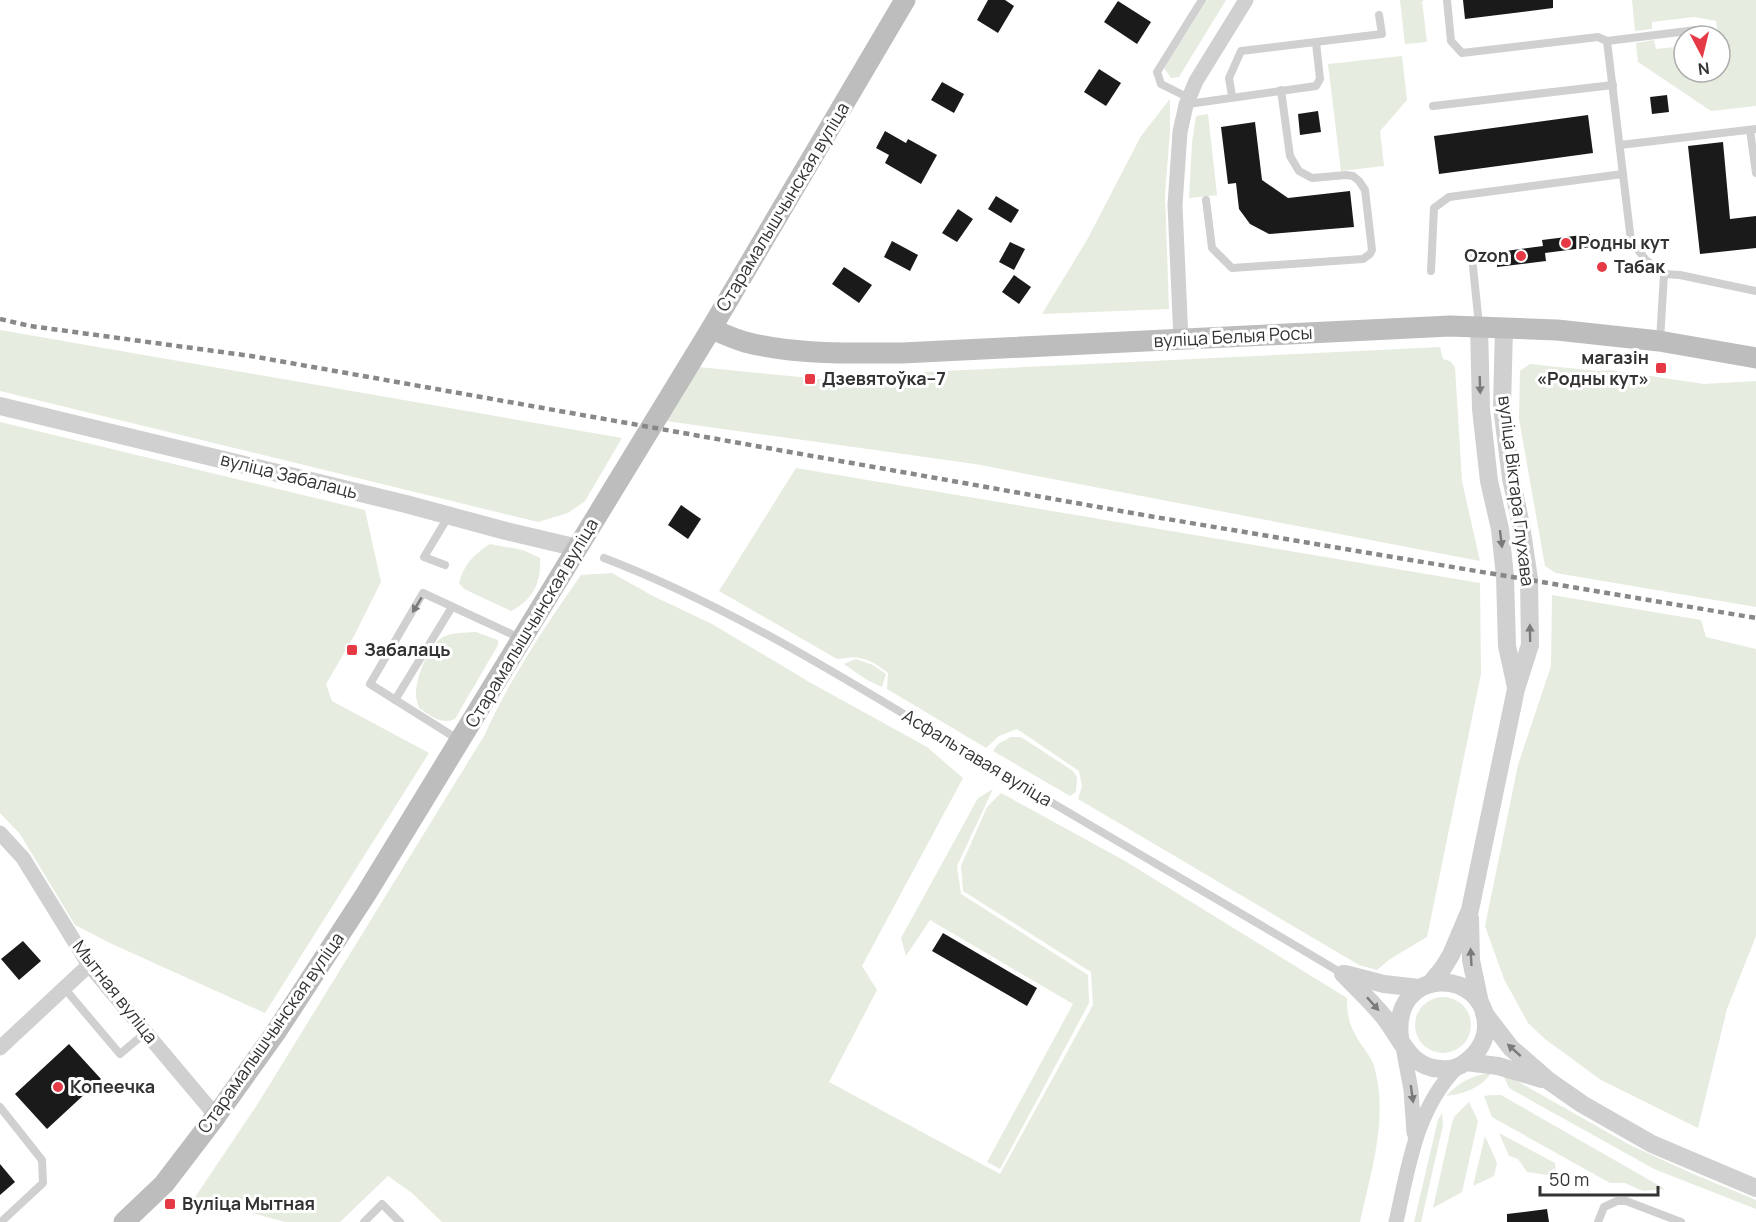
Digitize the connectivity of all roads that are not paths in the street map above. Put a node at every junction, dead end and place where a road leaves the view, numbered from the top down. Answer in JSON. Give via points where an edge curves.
{"nodes":[{"id":1,"x":904,"y":0,"type":"edge"},
{"id":2,"x":1202,"y":0,"type":"edge"},
{"id":3,"x":1246,"y":0,"type":"edge"},
{"id":4,"x":1447,"y":0,"type":"edge"},
{"id":5,"x":1379,"y":15,"type":"dead end"},
{"id":6,"x":1672,"y":33,"type":"edge"},
{"id":7,"x":1607,"y":41,"type":"junction"},
{"id":8,"x":1316,"y":43,"type":"junction"},
{"id":9,"x":1612,"y":85,"type":"junction"},
{"id":10,"x":1281,"y":90,"type":"junction"},
{"id":11,"x":1232,"y":96,"type":"junction"},
{"id":12,"x":1188,"y":101,"type":"junction"},
{"id":13,"x":1433,"y":106,"type":"dead end"},
{"id":14,"x":1753,"y":130,"type":"edge"},
{"id":15,"x":1620,"y":145,"type":"junction"},
{"id":16,"x":1756,"y":173,"type":"edge"},
{"id":17,"x":1623,"y":174,"type":"junction"},
{"id":18,"x":1206,"y":200,"type":"dead end"},
{"id":19,"x":1493,"y":255,"type":"dead end"},
{"id":20,"x":1431,"y":272,"type":"dead end"},
{"id":21,"x":1664,"y":274,"type":"junction"},
{"id":22,"x":1756,"y":291,"type":"edge"},
{"id":23,"x":1479,"y":327,"type":"junction"},
{"id":24,"x":1504,"y":327,"type":"junction"},
{"id":25,"x":711,"y":329,"type":"junction"},
{"id":26,"x":1181,"y":340,"type":"junction"},
{"id":27,"x":1659,"y":342,"type":"junction"},
{"id":28,"x":1756,"y":358,"type":"edge"},
{"id":29,"x":0,"y":406,"type":"edge"},
{"id":30,"x":449,"y":516,"type":"junction"},
{"id":31,"x":578,"y":548,"type":"junction"},
{"id":32,"x":604,"y":558,"type":"dead end"},
{"id":33,"x":445,"y":565,"type":"dead end"},
{"id":34,"x":452,"y":607,"type":"junction"},
{"id":35,"x":522,"y":639,"type":"junction"},
{"id":36,"x":1516,"y":689,"type":"junction"},
{"id":37,"x":395,"y":700,"type":"junction"},
{"id":38,"x":461,"y":741,"type":"junction"},
{"id":39,"x":0,"y":833,"type":"edge"},
{"id":40,"x":1470,"y":910,"type":"junction"},
{"id":41,"x":89,"y":965,"type":"junction"},
{"id":42,"x":1343,"y":974,"type":"junction"},
{"id":43,"x":1424,"y":986,"type":"junction"},
{"id":44,"x":65,"y":989,"type":"junction"},
{"id":45,"x":1482,"y":1008,"type":"junction"},
{"id":46,"x":145,"y":1034,"type":"junction"},
{"id":47,"x":1401,"y":1042,"type":"junction"},
{"id":48,"x":0,"y":1048,"type":"edge"},
{"id":49,"x":1461,"y":1065,"type":"junction"},
{"id":50,"x":1549,"y":1081,"type":"junction"},
{"id":51,"x":0,"y":1107,"type":"edge"},
{"id":52,"x":216,"y":1116,"type":"junction"},
{"id":53,"x":1414,"y":1142,"type":"junction"},
{"id":54,"x":1756,"y":1188,"type":"edge"},
{"id":55,"x":1,"y":1222,"type":"edge"},
{"id":56,"x":124,"y":1222,"type":"edge"},
{"id":57,"x":364,"y":1222,"type":"edge"},
{"id":58,"x":400,"y":1222,"type":"edge"},
{"id":59,"x":1396,"y":1222,"type":"edge"},
{"id":60,"x":1598,"y":1222,"type":"edge"},
{"id":61,"x":1681,"y":1222,"type":"edge"}],
"edges":[{"from":1,"to":25,"type":"main road","name":"Старамалышчынская вуліца"},
{"from":2,"to":12,"type":"lane","via":[[1157,72],[1161,84]]},
{"from":3,"to":12,"type":"street","via":[[1196,81]]},
{"from":4,"to":7,"type":"lane","via":[[1452,42],[1462,53],[1598,37]]},
{"from":5,"to":8,"type":"lane","via":[[1382,34]]},
{"from":6,"to":7,"type":"lane"},
{"from":7,"to":9,"type":"lane"},
{"from":8,"to":10,"type":"lane","via":[[1320,79],[1316,86]]},
{"from":8,"to":11,"type":"lane","via":[[1241,51],[1229,78]]},
{"from":9,"to":13,"type":"lane"},
{"from":9,"to":15,"type":"lane"},
{"from":10,"to":11,"type":"lane"},
{"from":10,"to":18,"type":"lane","via":[[1290,156],[1299,171],[1312,178],[1353,176],[1365,190],[1370,254],[1363,259],[1232,268],[1212,248]]},
{"from":11,"to":12,"type":"lane"},
{"from":12,"to":26,"type":"street","via":[[1180,132],[1175,205]]},
{"from":14,"to":15,"type":"lane"},
{"from":14,"to":16,"type":"lane"},
{"from":15,"to":17,"type":"lane"},
{"from":17,"to":20,"type":"lane","via":[[1449,197],[1434,208]]},
{"from":17,"to":21,"type":"lane","via":[[1631,241]]},
{"from":19,"to":23,"type":"lane","via":[[1473,257]]},
{"from":21,"to":22,"type":"lane"},
{"from":21,"to":27,"type":"lane"},
{"from":23,"to":24,"type":"main road","name":"вуліца Белыя Росы"},
{"from":23,"to":26,"type":"main road","name":"вуліца Белыя Росы","via":[[1387,328]]},
{"from":23,"to":36,"type":"street","name":"вуліца Віктара Глухава","one_way":true,"via":[[1480,409],[1501,541],[1507,646]]},
{"from":24,"to":27,"type":"main road","name":"вуліца Белыя Росы"},
{"from":36,"to":24,"type":"street","name":"вуліца Віктара Глухава","one_way":true,"via":[[1530,645],[1529,579],[1502,407]]},
{"from":25,"to":26,"type":"main road","name":"вуліца Белыя Росы","via":[[745,342],[836,353]]},
{"from":25,"to":31,"type":"main road","name":"Старамалышчынская вуліца"},
{"from":27,"to":28,"type":"main road","name":"вуліца Белыя Росы"},
{"from":29,"to":30,"type":"street","name":"вуліца Забалаць"},
{"from":30,"to":31,"type":"street","name":"вуліца Забалаць"},
{"from":30,"to":33,"type":"lane","via":[[424,556]]},
{"from":31,"to":35,"type":"main road","name":"Старамалышчынская вуліца"},
{"from":32,"to":42,"type":"lane","name":"Асфальтавая вуліца","via":[[727,612]]},
{"from":34,"to":35,"type":"lane"},
{"from":34,"to":37,"type":"lane"},
{"from":34,"to":37,"type":"lane","one_way":true,"via":[[423,593],[370,684]]},
{"from":35,"to":38,"type":"main road","name":"Старамалышчынская вуліца"},
{"from":36,"to":40,"type":"street","name":"вуліца Віктара Глухава"},
{"from":37,"to":38,"type":"lane"},
{"from":38,"to":52,"type":"main road","name":"Старамалышчынская вуліца","via":[[287,1015]]},
{"from":39,"to":41,"type":"street","name":"Мытная вуліца","via":[[23,858]]},
{"from":40,"to":43,"type":"street","name":"вуліца Віктара Глухава","via":[[1451,955]]},
{"from":45,"to":40,"type":"street","name":"вуліца Віктара Глухава","one_way":true,"via":[[1471,960]]},
{"from":41,"to":44,"type":"street"},
{"from":41,"to":46,"type":"street","name":"Мытная вуліца"},
{"from":42,"to":43,"type":"street","via":[[1384,984]]},
{"from":42,"to":47,"type":"street","one_way":true,"via":[[1373,1004]]},
{"from":43,"to":45,"type":"street","via":[[1444,982],[1458,985],[1470,992]]},
{"from":43,"to":47,"type":"street","via":[[1408,998],[1401,1010]]},
{"from":44,"to":46,"type":"lane","via":[[120,1054]]},
{"from":44,"to":48,"type":"street"},
{"from":45,"to":49,"type":"street","via":[[1486,1027],[1483,1041]]},
{"from":50,"to":45,"type":"street","one_way":true,"via":[[1504,1041]]},
{"from":46,"to":52,"type":"street","name":"Мытная вуліца"},
{"from":47,"to":49,"type":"street","via":[[1411,1057],[1426,1066],[1444,1070]]},
{"from":47,"to":53,"type":"street","one_way":true,"via":[[1414,1108]]},
{"from":49,"to":50,"type":"street","via":[[1498,1066]]},
{"from":49,"to":53,"type":"street","via":[[1434,1094]]},
{"from":50,"to":54,"type":"street","via":[[1652,1144]]},
{"from":51,"to":55,"type":"lane","via":[[42,1160],[43,1183]]},
{"from":52,"to":56,"type":"main road","name":"Старамалышчынская вуліца","via":[[164,1184]]},
{"from":53,"to":59,"type":"street"},
{"from":57,"to":58,"type":"lane","via":[[382,1204]]},
{"from":60,"to":61,"type":"lane","via":[[1604,1207],[1626,1201]]}]}
